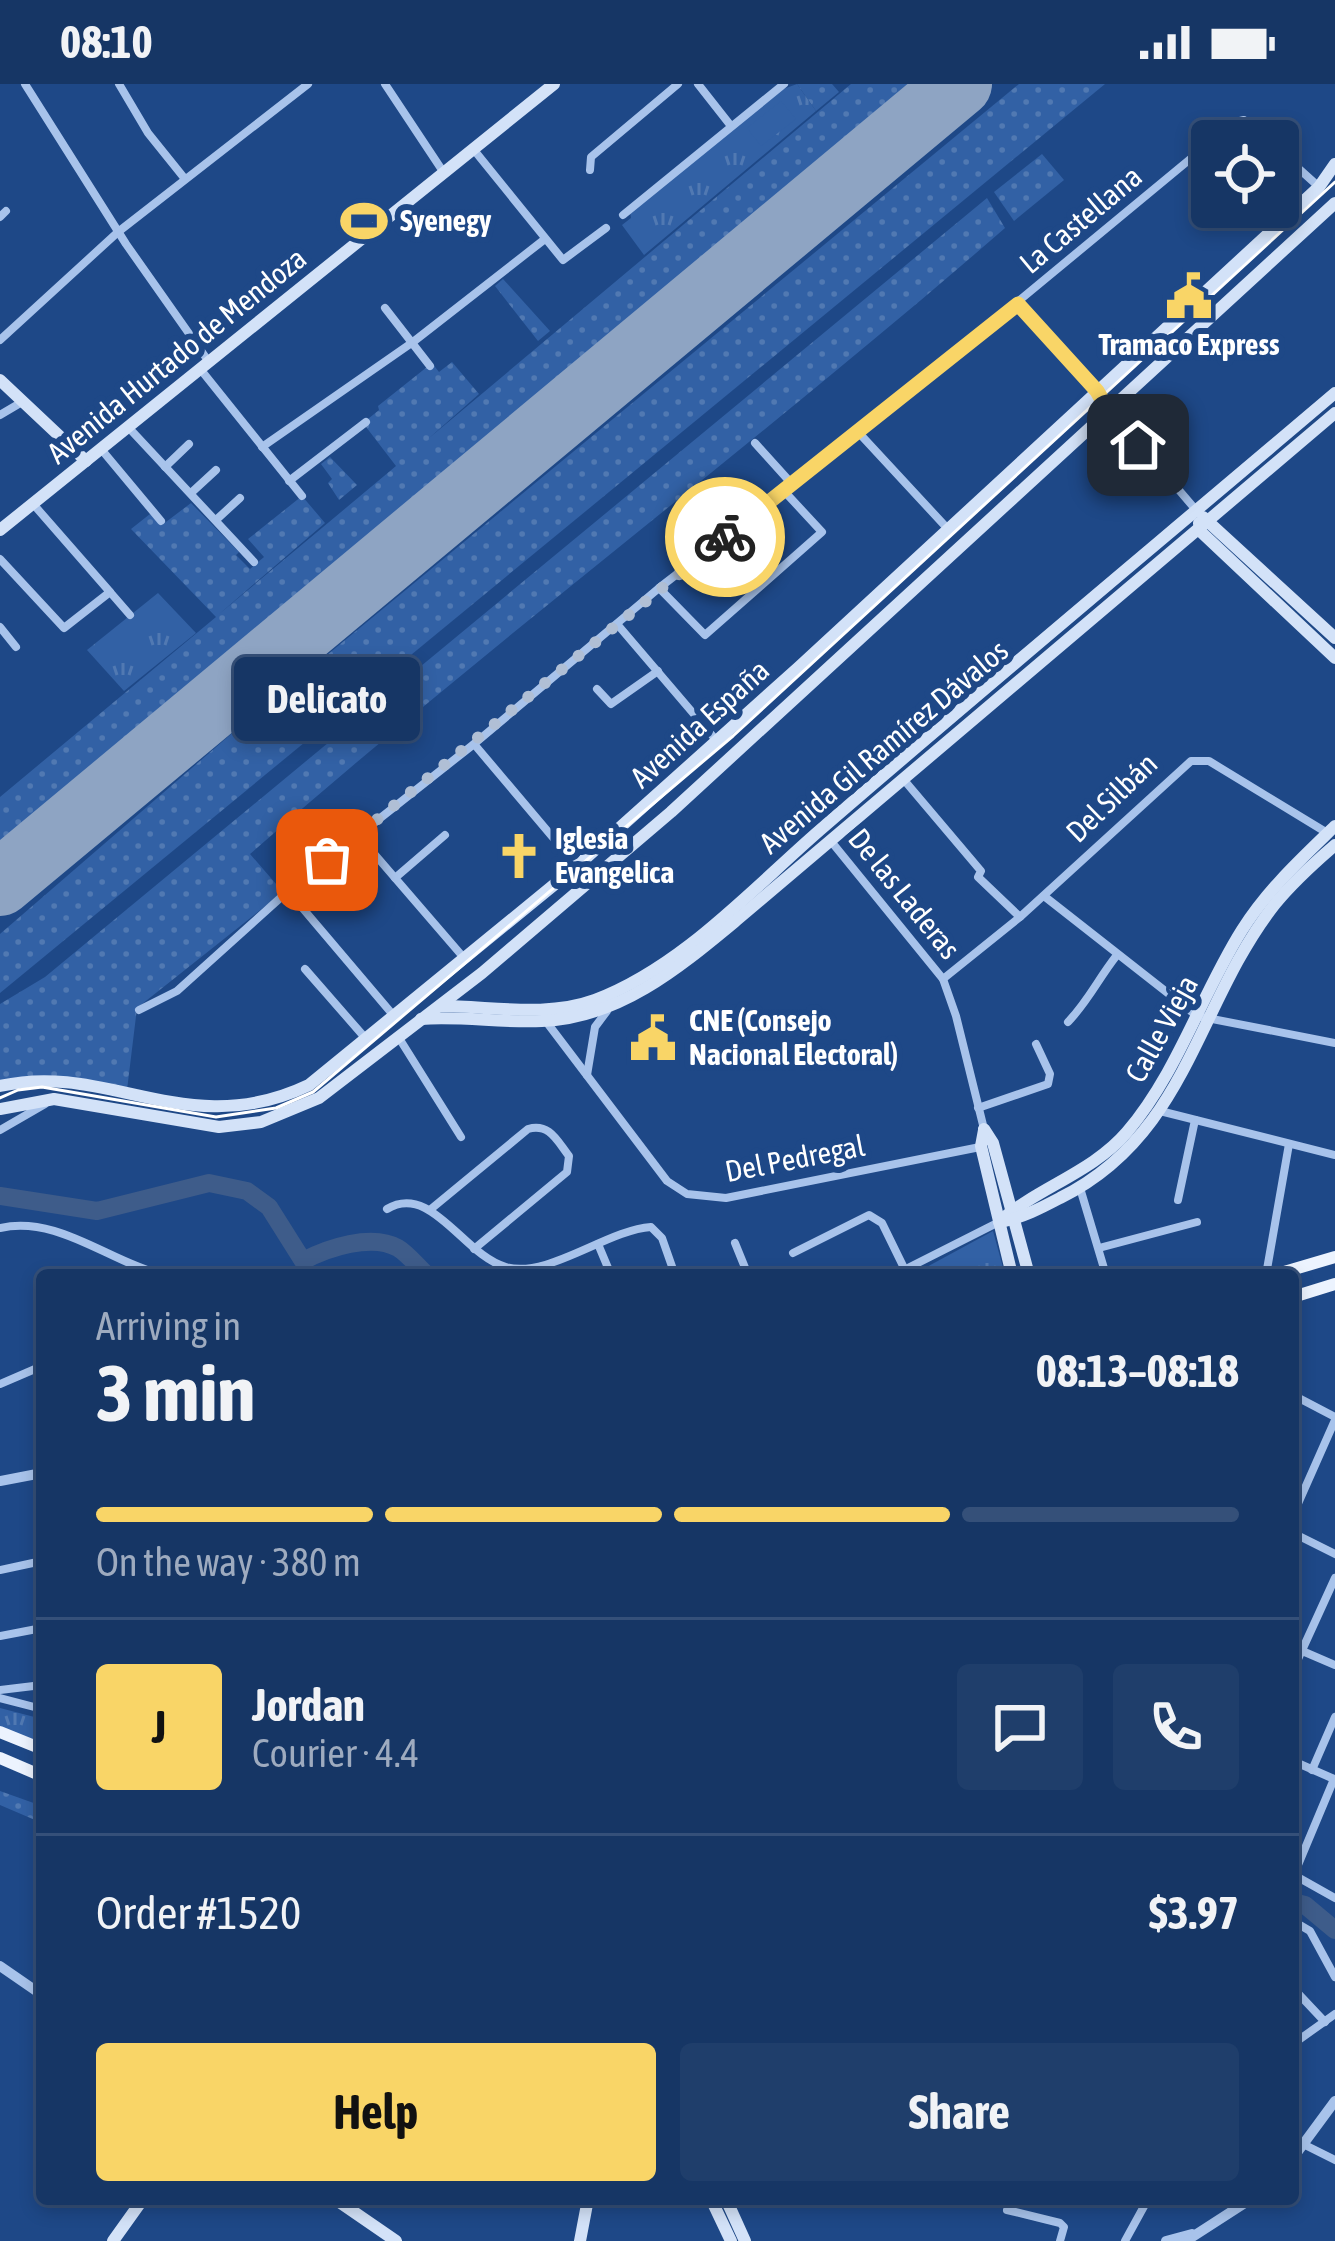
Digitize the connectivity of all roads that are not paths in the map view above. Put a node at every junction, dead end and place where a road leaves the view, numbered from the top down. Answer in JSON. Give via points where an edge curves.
{"nodes":[{"id":1,"x":25,"y":84,"type":"edge"},
{"id":2,"x":119,"y":84,"type":"edge"},
{"id":3,"x":308,"y":84,"type":"edge"},
{"id":4,"x":385,"y":84,"type":"edge"},
{"id":5,"x":554,"y":84,"type":"edge"},
{"id":6,"x":678,"y":84,"type":"edge"},
{"id":7,"x":698,"y":84,"type":"edge"},
{"id":8,"x":784,"y":84,"type":"edge"},
{"id":9,"x":731,"y":126,"type":"junction"},
{"id":10,"x":473,"y":149,"type":"junction"},
{"id":11,"x":1191,"y":159,"type":"edge"},
{"id":12,"x":1335,"y":164,"type":"edge"},
{"id":13,"x":1299,"y":169,"type":"edge"},
{"id":14,"x":590,"y":170,"type":"dead end"},
{"id":15,"x":444,"y":172,"type":"junction"},
{"id":16,"x":184,"y":179,"type":"junction"},
{"id":17,"x":1319,"y":188,"type":"junction"},
{"id":18,"x":1335,"y":203,"type":"edge"},
{"id":19,"x":623,"y":215,"type":"dead end"},
{"id":20,"x":606,"y":228,"type":"dead end"},
{"id":21,"x":118,"y":232,"type":"junction"},
{"id":22,"x":545,"y":239,"type":"junction"},
{"id":23,"x":1018,"y":304,"type":"junction"},
{"id":24,"x":385,"y":308,"type":"dead end"},
{"id":25,"x":0,"y":340,"type":"edge"},
{"id":26,"x":413,"y":342,"type":"junction"},
{"id":27,"x":204,"y":366,"type":"junction"},
{"id":28,"x":430,"y":366,"type":"dead end"},
{"id":29,"x":0,"y":380,"type":"edge"},
{"id":30,"x":1097,"y":391,"type":"junction"},
{"id":31,"x":1335,"y":393,"type":"edge"},
{"id":32,"x":23,"y":401,"type":"junction"},
{"id":33,"x":1109,"y":412,"type":"junction"},
{"id":34,"x":1335,"y":413,"type":"edge"},
{"id":35,"x":0,"y":416,"type":"edge"},
{"id":36,"x":366,"y":422,"type":"dead end"},
{"id":37,"x":129,"y":428,"type":"junction"},
{"id":38,"x":860,"y":433,"type":"junction"},
{"id":39,"x":755,"y":443,"type":"dead end"},
{"id":40,"x":189,"y":444,"type":"dead end"},
{"id":41,"x":262,"y":447,"type":"junction"},
{"id":42,"x":101,"y":449,"type":"junction"},
{"id":43,"x":86,"y":461,"type":"junction"},
{"id":44,"x":165,"y":467,"type":"junction"},
{"id":45,"x":216,"y":470,"type":"dead end"},
{"id":46,"x":289,"y":481,"type":"junction"},
{"id":47,"x":788,"y":487,"type":"junction"},
{"id":48,"x":191,"y":493,"type":"junction"},
{"id":49,"x":302,"y":496,"type":"dead end"},
{"id":50,"x":240,"y":498,"type":"dead end"},
{"id":51,"x":33,"y":503,"type":"junction"},
{"id":52,"x":1196,"y":510,"type":"junction"},
{"id":53,"x":216,"y":520,"type":"junction"},
{"id":54,"x":161,"y":521,"type":"dead end"},
{"id":55,"x":1204,"y":526,"type":"junction"},
{"id":56,"x":947,"y":528,"type":"junction"},
{"id":57,"x":0,"y":530,"type":"edge"},
{"id":58,"x":0,"y":560,"type":"edge"},
{"id":59,"x":254,"y":562,"type":"dead end"},
{"id":60,"x":659,"y":589,"type":"junction"},
{"id":61,"x":110,"y":592,"type":"junction"},
{"id":62,"x":130,"y":616,"type":"dead end"},
{"id":63,"x":1300,"y":616,"type":"junction"},
{"id":64,"x":617,"y":624,"type":"junction"},
{"id":65,"x":0,"y":627,"type":"edge"},
{"id":66,"x":1335,"y":638,"type":"edge"},
{"id":67,"x":16,"y":647,"type":"dead end"},
{"id":68,"x":1335,"y":658,"type":"edge"},
{"id":69,"x":658,"y":670,"type":"junction"},
{"id":70,"x":597,"y":689,"type":"dead end"},
{"id":71,"x":716,"y":740,"type":"junction"},
{"id":72,"x":474,"y":744,"type":"junction"},
{"id":73,"x":904,"y":780,"type":"junction"},
{"id":74,"x":825,"y":834,"type":"junction"},
{"id":75,"x":1333,"y":834,"type":"edge"},
{"id":76,"x":358,"y":836,"type":"junction"},
{"id":77,"x":445,"y":836,"type":"dead end"},
{"id":78,"x":577,"y":866,"type":"junction"},
{"id":79,"x":395,"y":878,"type":"junction"},
{"id":80,"x":288,"y":892,"type":"junction"},
{"id":81,"x":1044,"y":896,"type":"junction"},
{"id":82,"x":745,"y":905,"type":"junction"},
{"id":83,"x":1020,"y":917,"type":"junction"},
{"id":84,"x":1118,"y":955,"type":"junction"},
{"id":85,"x":465,"y":959,"type":"junction"},
{"id":86,"x":305,"y":969,"type":"dead end"},
{"id":87,"x":482,"y":973,"type":"junction"},
{"id":88,"x":943,"y":979,"type":"junction"},
{"id":89,"x":410,"y":1005,"type":"junction"},
{"id":90,"x":438,"y":1006,"type":"junction"},
{"id":91,"x":495,"y":1008,"type":"junction"},
{"id":92,"x":610,"y":1008,"type":"junction"},
{"id":93,"x":139,"y":1010,"type":"dead end"},
{"id":94,"x":543,"y":1016,"type":"junction"},
{"id":95,"x":395,"y":1017,"type":"junction"},
{"id":96,"x":1204,"y":1018,"type":"junction"},
{"id":97,"x":419,"y":1019,"type":"junction"},
{"id":98,"x":1067,"y":1022,"type":"dead end"},
{"id":99,"x":399,"y":1037,"type":"junction"},
{"id":100,"x":367,"y":1040,"type":"junction"},
{"id":101,"x":1335,"y":1042,"type":"edge"},
{"id":102,"x":1036,"y":1044,"type":"dead end"},
{"id":103,"x":586,"y":1076,"type":"junction"},
{"id":104,"x":0,"y":1086,"type":"edge"},
{"id":105,"x":54,"y":1099,"type":"junction"},
{"id":106,"x":978,"y":1108,"type":"junction"},
{"id":107,"x":0,"y":1109,"type":"edge"},
{"id":108,"x":1160,"y":1111,"type":"junction"},
{"id":109,"x":1195,"y":1120,"type":"junction"},
{"id":110,"x":984,"y":1129,"type":"joint"},
{"id":111,"x":0,"y":1130,"type":"edge"},
{"id":112,"x":461,"y":1138,"type":"dead end"},
{"id":113,"x":987,"y":1144,"type":"junction"},
{"id":114,"x":1289,"y":1144,"type":"junction"},
{"id":115,"x":1335,"y":1155,"type":"edge"},
{"id":116,"x":1080,"y":1188,"type":"junction"},
{"id":117,"x":1178,"y":1200,"type":"dead end"},
{"id":118,"x":387,"y":1209,"type":"dead end"},
{"id":119,"x":430,"y":1209,"type":"junction"},
{"id":120,"x":1008,"y":1218,"type":"junction"},
{"id":121,"x":1197,"y":1222,"type":"dead end"},
{"id":122,"x":0,"y":1228,"type":"edge"},
{"id":123,"x":734,"y":1243,"type":"dead end"},
{"id":124,"x":598,"y":1244,"type":"junction"},
{"id":125,"x":1100,"y":1248,"type":"junction"},
{"id":126,"x":474,"y":1250,"type":"junction"},
{"id":127,"x":793,"y":1253,"type":"dead end"},
{"id":128,"x":1335,"y":1257,"type":"edge"},
{"id":129,"x":140,"y":1269,"type":"edge"},
{"id":130,"x":510,"y":1269,"type":"edge"},
{"id":131,"x":521,"y":1269,"type":"edge"},
{"id":132,"x":608,"y":1269,"type":"edge"},
{"id":133,"x":673,"y":1269,"type":"edge"},
{"id":134,"x":745,"y":1269,"type":"edge"},
{"id":135,"x":905,"y":1269,"type":"edge"},
{"id":136,"x":907,"y":1269,"type":"edge"},
{"id":137,"x":1012,"y":1269,"type":"edge"},
{"id":138,"x":1026,"y":1269,"type":"edge"},
{"id":139,"x":1105,"y":1269,"type":"edge"},
{"id":140,"x":1271,"y":1269,"type":"edge"},
{"id":141,"x":1292,"y":1269,"type":"edge"},
{"id":142,"x":1335,"y":1284,"type":"edge"},
{"id":143,"x":1299,"y":1296,"type":"edge"},
{"id":144,"x":36,"y":1369,"type":"edge"},
{"id":145,"x":0,"y":1384,"type":"edge"},
{"id":146,"x":1299,"y":1398,"type":"edge"},
{"id":147,"x":1335,"y":1418,"type":"edge"},
{"id":148,"x":36,"y":1474,"type":"edge"},
{"id":149,"x":0,"y":1481,"type":"edge"},
{"id":150,"x":1299,"y":1501,"type":"edge"},
{"id":151,"x":1299,"y":1537,"type":"edge"},
{"id":152,"x":1335,"y":1554,"type":"edge"},
{"id":153,"x":36,"y":1562,"type":"edge"},
{"id":154,"x":0,"y":1570,"type":"edge"},
{"id":155,"x":1335,"y":1578,"type":"edge"},
{"id":156,"x":36,"y":1629,"type":"edge"},
{"id":157,"x":0,"y":1636,"type":"edge"},
{"id":158,"x":1299,"y":1647,"type":"edge"},
{"id":159,"x":1299,"y":1649,"type":"edge"},
{"id":160,"x":1335,"y":1665,"type":"edge"},
{"id":161,"x":36,"y":1686,"type":"edge"},
{"id":162,"x":0,"y":1694,"type":"edge"},
{"id":163,"x":36,"y":1707,"type":"edge"},
{"id":164,"x":1335,"y":1717,"type":"edge"},
{"id":165,"x":0,"y":1732,"type":"edge"},
{"id":166,"x":36,"y":1747,"type":"edge"},
{"id":167,"x":0,"y":1758,"type":"edge"},
{"id":168,"x":1299,"y":1764,"type":"edge"},
{"id":169,"x":1312,"y":1770,"type":"junction"},
{"id":170,"x":36,"y":1773,"type":"edge"},
{"id":171,"x":1334,"y":1779,"type":"edge"},
{"id":172,"x":1299,"y":1862,"type":"edge"},
{"id":173,"x":1299,"y":1879,"type":"edge"},
{"id":174,"x":1335,"y":1898,"type":"edge"},
{"id":175,"x":1299,"y":1925,"type":"edge"},
{"id":176,"x":0,"y":1966,"type":"edge"},
{"id":177,"x":1335,"y":1977,"type":"edge"},
{"id":178,"x":36,"y":1991,"type":"edge"},
{"id":179,"x":1299,"y":1994,"type":"edge"},
{"id":180,"x":1335,"y":2014,"type":"edge"},
{"id":181,"x":1325,"y":2022,"type":"junction"},
{"id":182,"x":1299,"y":2039,"type":"edge"},
{"id":183,"x":1335,"y":2101,"type":"edge"},
{"id":184,"x":1303,"y":2144,"type":"junction"},
{"id":185,"x":1299,"y":2150,"type":"edge"},
{"id":186,"x":1335,"y":2160,"type":"edge"},
{"id":187,"x":139,"y":2205,"type":"edge"},
{"id":188,"x":344,"y":2205,"type":"edge"},
{"id":189,"x":587,"y":2205,"type":"edge"},
{"id":190,"x":714,"y":2205,"type":"edge"},
{"id":191,"x":729,"y":2205,"type":"edge"},
{"id":192,"x":1145,"y":2205,"type":"edge"},
{"id":193,"x":1241,"y":2205,"type":"edge"},
{"id":194,"x":1006,"y":2210,"type":"dead end"},
{"id":195,"x":1189,"y":2238,"type":"edge"},
{"id":196,"x":113,"y":2241,"type":"edge"},
{"id":197,"x":396,"y":2241,"type":"edge"},
{"id":198,"x":580,"y":2241,"type":"edge"},
{"id":199,"x":731,"y":2241,"type":"edge"},
{"id":200,"x":745,"y":2241,"type":"edge"},
{"id":201,"x":1060,"y":2241,"type":"edge"},
{"id":202,"x":1125,"y":2241,"type":"edge"},
{"id":203,"x":1166,"y":2241,"type":"edge"}],
"edges":[{"from":1,"to":21,"type":"street"},
{"from":2,"to":16,"type":"street"},
{"from":3,"to":16,"type":"street"},
{"from":4,"to":15,"type":"street"},
{"from":5,"to":10,"type":"main road","name":"Avenida Hurtado de Mendoza"},
{"from":6,"to":14,"type":"street","via":[[591,157]]},
{"from":7,"to":9,"type":"street"},
{"from":8,"to":9,"type":"street"},
{"from":9,"to":19,"type":"street"},
{"from":10,"to":15,"type":"main road","name":"Avenida Hurtado de Mendoza"},
{"from":10,"to":22,"type":"street"},
{"from":11,"to":23,"type":"street","name":"La Castellana"},
{"from":12,"to":17,"type":"main road","name":"Avenida España"},
{"from":13,"to":17,"type":"street"},
{"from":15,"to":27,"type":"main road","name":"Avenida Hurtado de Mendoza"},
{"from":16,"to":21,"type":"street"},
{"from":17,"to":30,"type":"main road","name":"Avenida España"},
{"from":18,"to":33,"type":"main road","name":"Avenida España"},
{"from":20,"to":22,"type":"street","via":[[564,260]]},
{"from":21,"to":25,"type":"street"},
{"from":21,"to":27,"type":"street"},
{"from":22,"to":26,"type":"street"},
{"from":23,"to":30,"type":"street"},
{"from":23,"to":38,"type":"street","name":"La Castellana"},
{"from":24,"to":26,"type":"street"},
{"from":26,"to":28,"type":"street"},
{"from":26,"to":41,"type":"street"},
{"from":27,"to":37,"type":"main road","name":"Avenida Hurtado de Mendoza"},
{"from":27,"to":41,"type":"street"},
{"from":29,"to":32,"type":"main road"},
{"from":30,"to":33,"type":"street"},
{"from":30,"to":56,"type":"main road","name":"Avenida España"},
{"from":31,"to":52,"type":"main road","name":"Avenida Gil Ramírez Dávalos"},
{"from":32,"to":35,"type":"street"},
{"from":32,"to":43,"type":"main road"},
{"from":33,"to":52,"type":"street"},
{"from":33,"to":87,"type":"main road","name":"Avenida España"},
{"from":34,"to":55,"type":"main road","name":"Avenida Gil Ramírez Dávalos"},
{"from":36,"to":46,"type":"street"},
{"from":37,"to":42,"type":"main road","name":"Avenida Hurtado de Mendoza"},
{"from":37,"to":44,"type":"street"},
{"from":38,"to":47,"type":"street","name":"La Castellana"},
{"from":38,"to":56,"type":"street"},
{"from":39,"to":47,"type":"street"},
{"from":40,"to":44,"type":"street"},
{"from":41,"to":46,"type":"street"},
{"from":42,"to":43,"type":"main road","name":"Avenida Hurtado de Mendoza"},
{"from":42,"to":54,"type":"street"},
{"from":43,"to":51,"type":"main road","name":"Avenida Hurtado de Mendoza"},
{"from":44,"to":48,"type":"street"},
{"from":45,"to":48,"type":"street"},
{"from":46,"to":49,"type":"street"},
{"from":47,"to":60,"type":"street","name":"La Castellana"},
{"from":47,"to":60,"type":"street","via":[[822,532],[705,634]]},
{"from":48,"to":53,"type":"street"},
{"from":50,"to":53,"type":"street"},
{"from":51,"to":57,"type":"main road","name":"Avenida Hurtado de Mendoza"},
{"from":51,"to":61,"type":"street"},
{"from":52,"to":55,"type":"main road"},
{"from":52,"to":74,"type":"main road","name":"Avenida Gil Ramírez Dávalos"},
{"from":53,"to":59,"type":"street"},
{"from":55,"to":63,"type":"main road"},
{"from":55,"to":73,"type":"main road","name":"Avenida Gil Ramírez Dávalos"},
{"from":56,"to":71,"type":"main road","name":"Avenida España"},
{"from":58,"to":61,"type":"street","via":[[64,628]]},
{"from":60,"to":64,"type":"street","name":"La Castellana"},
{"from":61,"to":62,"type":"street"},
{"from":63,"to":66,"type":"main road"},
{"from":63,"to":68,"type":"main road"},
{"from":64,"to":69,"type":"street"},
{"from":64,"to":72,"type":"street","name":"La Castellana"},
{"from":65,"to":67,"type":"street"},
{"from":69,"to":70,"type":"street","via":[[611,704]]},
{"from":69,"to":71,"type":"street"},
{"from":71,"to":78,"type":"main road","name":"Avenida España"},
{"from":72,"to":76,"type":"street","name":"La Castellana"},
{"from":72,"to":78,"type":"street"},
{"from":73,"to":74,"type":"main road","name":"Avenida Gil Ramírez Dávalos"},
{"from":73,"to":83,"type":"street","via":[[981,871],[978,877]]},
{"from":74,"to":82,"type":"main road","name":"Avenida Gil Ramírez Dávalos"},
{"from":74,"to":88,"type":"street","name":"De las Laderas"},
{"from":75,"to":81,"type":"street","name":"Del Silbán","via":[[1209,761],[1191,760]]},
{"from":75,"to":96,"type":"main road","name":"Calle Vieja","via":[[1264,896]]},
{"from":76,"to":79,"type":"street"},
{"from":76,"to":80,"type":"street","name":"La Castellana"},
{"from":77,"to":79,"type":"street"},
{"from":78,"to":85,"type":"main road","name":"Avenida España"},
{"from":79,"to":85,"type":"street"},
{"from":80,"to":93,"type":"street","name":"La Castellana","via":[[177,992]]},
{"from":80,"to":95,"type":"street"},
{"from":81,"to":83,"type":"street","name":"Del Silbán"},
{"from":81,"to":84,"type":"street"},
{"from":82,"to":92,"type":"main road","name":"Avenida Gil Ramírez Dávalos","via":[[676,967]]},
{"from":82,"to":94,"type":"main road","name":"Avenida Gil Ramírez Dávalos","via":[[618,990]]},
{"from":83,"to":88,"type":"street","name":"Del Silbán"},
{"from":84,"to":96,"type":"street"},
{"from":84,"to":98,"type":"street"},
{"from":85,"to":89,"type":"main road","name":"Avenida España"},
{"from":86,"to":100,"type":"street"},
{"from":87,"to":90,"type":"main road","name":"Avenida España"},
{"from":87,"to":91,"type":"main road","via":[[478,994]]},
{"from":88,"to":106,"type":"street","name":"De las Laderas"},
{"from":89,"to":90,"type":"main road","name":"Avenida Gil Ramírez Dávalos"},
{"from":89,"to":95,"type":"main road","name":"Avenida España"},
{"from":90,"to":91,"type":"main road","name":"Avenida Gil Ramírez Dávalos"},
{"from":90,"to":97,"type":"main road","name":"Avenida España"},
{"from":91,"to":94,"type":"main road","name":"Avenida Gil Ramírez Dávalos"},
{"from":92,"to":94,"type":"main road","name":"Avenida Gil Ramírez Dávalos"},
{"from":92,"to":103,"type":"street","via":[[595,1027]]},
{"from":94,"to":97,"type":"main road","name":"Avenida Gil Ramírez Dávalos"},
{"from":94,"to":103,"type":"street","name":"Del Pedregal"},
{"from":95,"to":100,"type":"main road","name":"Avenida España"},
{"from":96,"to":101,"type":"street"},
{"from":96,"to":108,"type":"main road","name":"Calle Vieja"},
{"from":96,"to":120,"type":"main road","name":"Calle Vieja","via":[[1127,1132]]},
{"from":97,"to":99,"type":"main road","name":"Avenida España"},
{"from":99,"to":105,"type":"main road","name":"Avenida España","via":[[320,1099],[249,1124],[196,1126]]},
{"from":99,"to":112,"type":"street"},
{"from":100,"to":104,"type":"main road","name":"Avenida España","via":[[309,1085],[259,1104],[208,1108],[56,1083]]},
{"from":102,"to":106,"type":"street","via":[[1048,1084]]},
{"from":103,"to":113,"type":"street","name":"Del Pedregal","via":[[667,1180],[702,1198]]},
{"from":105,"to":107,"type":"main road","name":"Avenida España"},
{"from":105,"to":111,"type":"street"},
{"from":106,"to":110,"type":"street","name":"De las Laderas"},
{"from":108,"to":109,"type":"street"},
{"from":108,"to":116,"type":"main road","name":"Calle Vieja","via":[[1118,1160]]},
{"from":109,"to":114,"type":"street"},
{"from":109,"to":117,"type":"street"},
{"from":110,"to":113,"type":"main road","name":"De las Laderas"},
{"from":113,"to":120,"type":"main road","name":"De las Laderas"},
{"from":114,"to":115,"type":"street"},
{"from":114,"to":140,"type":"street"},
{"from":116,"to":120,"type":"main road","name":"Calle Vieja"},
{"from":116,"to":125,"type":"street"},
{"from":118,"to":119,"type":"street","via":[[410,1202]]},
{"from":119,"to":126,"type":"street"},
{"from":119,"to":126,"type":"street","via":[[528,1129],[551,1132],[569,1156],[567,1172]]},
{"from":120,"to":136,"type":"street","name":"Calle Vieja"},
{"from":120,"to":137,"type":"main road","name":"De las Laderas"},
{"from":120,"to":138,"type":"main road","name":"De las Laderas"},
{"from":121,"to":125,"type":"street"},
{"from":122,"to":129,"type":"street","via":[[46,1228]]},
{"from":123,"to":134,"type":"street"},
{"from":124,"to":131,"type":"street"},
{"from":124,"to":132,"type":"street"},
{"from":124,"to":133,"type":"street","via":[[644,1227],[659,1233]]},
{"from":125,"to":139,"type":"street"},
{"from":126,"to":130,"type":"street"},
{"from":127,"to":135,"type":"street","via":[[869,1215],[882,1223]]},
{"from":128,"to":141,"type":"main road"},
{"from":142,"to":143,"type":"main road"},
{"from":144,"to":145,"type":"street"},
{"from":146,"to":147,"type":"street"},
{"from":147,"to":150,"type":"street"},
{"from":148,"to":149,"type":"street"},
{"from":151,"to":152,"type":"street"},
{"from":153,"to":154,"type":"street"},
{"from":155,"to":158,"type":"street"},
{"from":156,"to":157,"type":"street"},
{"from":159,"to":160,"type":"street"},
{"from":161,"to":162,"type":"street"},
{"from":162,"to":163,"type":"street"},
{"from":164,"to":169,"type":"street"},
{"from":165,"to":166,"type":"main road"},
{"from":167,"to":170,"type":"main road"},
{"from":168,"to":169,"type":"street"},
{"from":169,"to":171,"type":"street"},
{"from":171,"to":172,"type":"street"},
{"from":173,"to":174,"type":"street"},
{"from":175,"to":177,"type":"street"},
{"from":176,"to":178,"type":"street"},
{"from":179,"to":181,"type":"street"},
{"from":180,"to":181,"type":"street"},
{"from":181,"to":182,"type":"street"},
{"from":183,"to":184,"type":"street"},
{"from":184,"to":185,"type":"street"},
{"from":184,"to":186,"type":"street"},
{"from":187,"to":196,"type":"main road"},
{"from":188,"to":197,"type":"main road"},
{"from":189,"to":198,"type":"main road"},
{"from":190,"to":199,"type":"main road"},
{"from":191,"to":200,"type":"main road"},
{"from":192,"to":202,"type":"street"},
{"from":193,"to":195,"type":"street"},
{"from":194,"to":201,"type":"street","via":[[1060,2223]]},
{"from":195,"to":203,"type":"street"}]}
